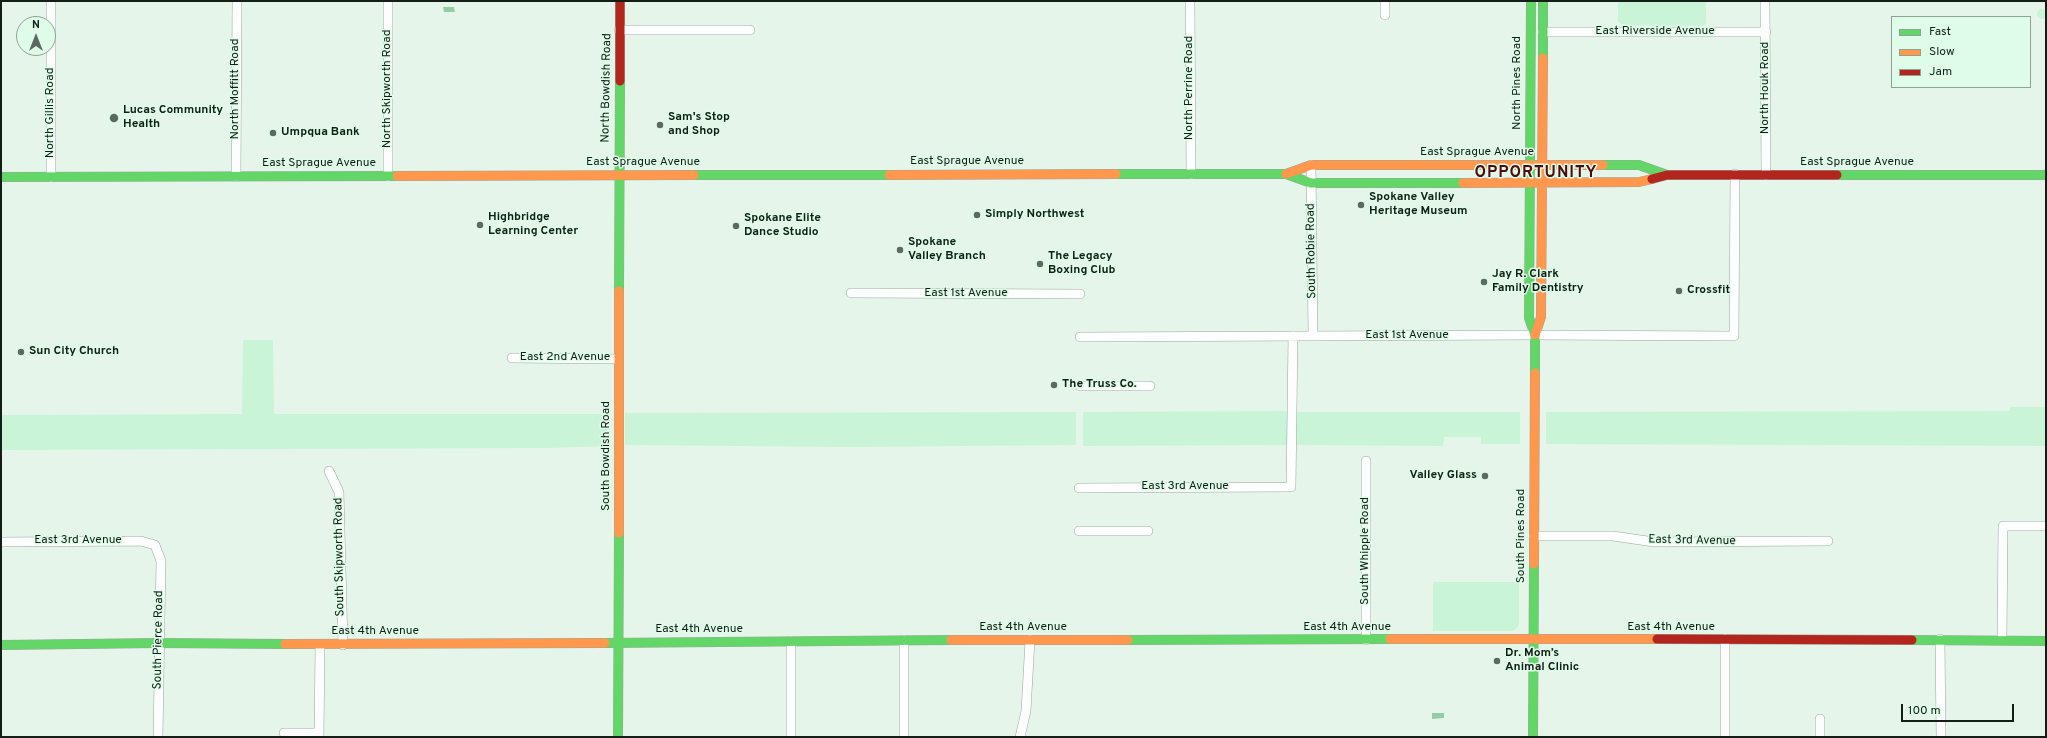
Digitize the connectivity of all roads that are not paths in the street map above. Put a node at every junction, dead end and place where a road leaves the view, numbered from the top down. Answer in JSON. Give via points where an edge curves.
{"nodes":[{"id":1,"x":51,"y":1,"type":"edge"},
{"id":2,"x":237,"y":1,"type":"edge"},
{"id":3,"x":388,"y":1,"type":"edge"},
{"id":4,"x":620,"y":1,"type":"edge"},
{"id":5,"x":1190,"y":1,"type":"edge"},
{"id":6,"x":1385,"y":1,"type":"edge"},
{"id":7,"x":1531,"y":1,"type":"edge"},
{"id":8,"x":1543,"y":1,"type":"edge"},
{"id":9,"x":1765,"y":1,"type":"edge"},
{"id":10,"x":1385,"y":15,"type":"dead end"},
{"id":11,"x":619,"y":30,"type":"junction"},
{"id":12,"x":750,"y":30,"type":"dead end"},
{"id":13,"x":1543,"y":32,"type":"junction"},
{"id":14,"x":1766,"y":32,"type":"junction"},
{"id":15,"x":1530,"y":164,"type":"junction"},
{"id":16,"x":1543,"y":164,"type":"junction"},
{"id":17,"x":1311,"y":165,"type":"junction"},
{"id":18,"x":1191,"y":174,"type":"junction"},
{"id":19,"x":1286,"y":174,"type":"junction"},
{"id":20,"x":1735,"y":174,"type":"junction"},
{"id":21,"x":618,"y":175,"type":"junction"},
{"id":22,"x":1668,"y":175,"type":"junction"},
{"id":23,"x":1766,"y":175,"type":"junction"},
{"id":24,"x":2046,"y":175,"type":"edge"},
{"id":25,"x":388,"y":176,"type":"junction"},
{"id":26,"x":1,"y":177,"type":"edge"},
{"id":27,"x":51,"y":177,"type":"junction"},
{"id":28,"x":236,"y":177,"type":"junction"},
{"id":29,"x":1311,"y":183,"type":"junction"},
{"id":30,"x":1530,"y":183,"type":"junction"},
{"id":31,"x":1542,"y":183,"type":"junction"},
{"id":32,"x":851,"y":293,"type":"dead end"},
{"id":33,"x":1080,"y":294,"type":"dead end"},
{"id":34,"x":1535,"y":334,"type":"junction"},
{"id":35,"x":1293,"y":336,"type":"junction"},
{"id":36,"x":1313,"y":336,"type":"junction"},
{"id":37,"x":1080,"y":337,"type":"dead end"},
{"id":38,"x":512,"y":358,"type":"dead end"},
{"id":39,"x":618,"y":359,"type":"junction"},
{"id":40,"x":1080,"y":386,"type":"dead end"},
{"id":41,"x":1150,"y":386,"type":"dead end"},
{"id":42,"x":1366,"y":461,"type":"dead end"},
{"id":43,"x":329,"y":471,"type":"dead end"},
{"id":44,"x":1079,"y":488,"type":"dead end"},
{"id":45,"x":2046,"y":526,"type":"edge"},
{"id":46,"x":1079,"y":531,"type":"dead end"},
{"id":47,"x":1148,"y":531,"type":"dead end"},
{"id":48,"x":1534,"y":536,"type":"junction"},
{"id":49,"x":1828,"y":541,"type":"dead end"},
{"id":50,"x":1,"y":542,"type":"edge"},
{"id":51,"x":155,"y":545,"type":"joint"},
{"id":52,"x":1725,"y":639,"type":"junction"},
{"id":53,"x":1940,"y":639,"type":"junction"},
{"id":54,"x":904,"y":640,"type":"junction"},
{"id":55,"x":1030,"y":640,"type":"junction"},
{"id":56,"x":1366,"y":640,"type":"junction"},
{"id":57,"x":1534,"y":640,"type":"junction"},
{"id":58,"x":2002,"y":640,"type":"junction"},
{"id":59,"x":791,"y":641,"type":"junction"},
{"id":60,"x":2046,"y":641,"type":"edge"},
{"id":61,"x":618,"y":642,"type":"junction"},
{"id":62,"x":159,"y":643,"type":"junction"},
{"id":63,"x":1,"y":645,"type":"edge"},
{"id":64,"x":320,"y":645,"type":"junction"},
{"id":65,"x":343,"y":645,"type":"junction"},
{"id":66,"x":1820,"y":719,"type":"dead end"},
{"id":67,"x":284,"y":733,"type":"dead end"},
{"id":68,"x":319,"y":735,"type":"edge"},
{"id":69,"x":158,"y":737,"type":"edge"},
{"id":70,"x":618,"y":737,"type":"edge"},
{"id":71,"x":791,"y":737,"type":"edge"},
{"id":72,"x":904,"y":737,"type":"edge"},
{"id":73,"x":1020,"y":737,"type":"edge"},
{"id":74,"x":1532,"y":737,"type":"edge"},
{"id":75,"x":1725,"y":737,"type":"edge"},
{"id":76,"x":1820,"y":737,"type":"edge"},
{"id":77,"x":1941,"y":737,"type":"edge"}],
"edges":[{"from":1,"to":27,"type":"street","name":"North Gillis Road"},
{"from":2,"to":28,"type":"street","name":"North Moffitt Road"},
{"from":3,"to":25,"type":"street","name":"North Skipworth Road"},
{"from":4,"to":11,"type":"main road","name":"North Bowdish Road"},
{"from":5,"to":18,"type":"street","name":"North Perrine Road"},
{"from":6,"to":10,"type":"street"},
{"from":7,"to":15,"type":"main road","name":"North Pines Road"},
{"from":8,"to":13,"type":"main road","name":"North Pines Road"},
{"from":9,"to":14,"type":"street","name":"North Houk Road"},
{"from":11,"to":12,"type":"street"},
{"from":11,"to":21,"type":"main road","name":"North Bowdish Road"},
{"from":13,"to":14,"type":"street","name":"East Riverside Avenue"},
{"from":13,"to":16,"type":"main road","name":"North Pines Road"},
{"from":14,"to":23,"type":"street","name":"North Houk Road"},
{"from":15,"to":16,"type":"main road","name":"East Sprague Avenue"},
{"from":15,"to":17,"type":"main road","name":"East Sprague Avenue"},
{"from":15,"to":30,"type":"main road","name":"South Pines Road"},
{"from":16,"to":22,"type":"main road","name":"East Sprague Avenue","via":[[1639,165]]},
{"from":16,"to":31,"type":"main road","name":"South Pines Road"},
{"from":17,"to":19,"type":"main road","name":"East Sprague Avenue"},
{"from":17,"to":29,"type":"street","name":"South Robie Road"},
{"from":18,"to":19,"type":"main road","name":"East Sprague Avenue"},
{"from":18,"to":21,"type":"main road","name":"East Sprague Avenue"},
{"from":19,"to":29,"type":"main road","name":"East Sprague Avenue"},
{"from":20,"to":22,"type":"main road","name":"East Sprague Avenue"},
{"from":20,"to":23,"type":"main road","name":"East Sprague Avenue"},
{"from":20,"to":34,"type":"street","name":"East 1st Avenue","via":[[1734,336]]},
{"from":21,"to":25,"type":"main road","name":"East Sprague Avenue"},
{"from":21,"to":39,"type":"main road","name":"South Bowdish Road"},
{"from":22,"to":31,"type":"main road","name":"East Sprague Avenue","via":[[1639,182]]},
{"from":23,"to":24,"type":"main road","name":"East Sprague Avenue"},
{"from":25,"to":28,"type":"main road","name":"East Sprague Avenue"},
{"from":26,"to":27,"type":"main road","name":"East Sprague Avenue"},
{"from":27,"to":28,"type":"main road","name":"East Sprague Avenue"},
{"from":29,"to":30,"type":"main road","name":"East Sprague Avenue"},
{"from":29,"to":36,"type":"street","name":"South Robie Road"},
{"from":30,"to":31,"type":"main road","name":"East Sprague Avenue"},
{"from":30,"to":34,"type":"main road","name":"South Pines Road","via":[[1529,318]]},
{"from":31,"to":34,"type":"main road","name":"South Pines Road","via":[[1541,317]]},
{"from":32,"to":33,"type":"street","name":"East 1st Avenue"},
{"from":34,"to":36,"type":"street","name":"East 1st Avenue"},
{"from":34,"to":48,"type":"main road","name":"South Pines Road"},
{"from":35,"to":36,"type":"street","name":"East 1st Avenue"},
{"from":35,"to":37,"type":"street","name":"East 1st Avenue"},
{"from":35,"to":44,"type":"street","name":"East 3rd Avenue","via":[[1291,487]]},
{"from":38,"to":39,"type":"street","name":"East 2nd Avenue"},
{"from":39,"to":61,"type":"main road","name":"South Bowdish Road"},
{"from":40,"to":41,"type":"street"},
{"from":42,"to":56,"type":"street","name":"South Whipple Road"},
{"from":43,"to":65,"type":"street","name":"South Skipworth Road","via":[[339,492]]},
{"from":45,"to":58,"type":"street","via":[[2003,526]]},
{"from":46,"to":47,"type":"street"},
{"from":48,"to":49,"type":"street","name":"East 3rd Avenue","via":[[1613,536],[1654,542]]},
{"from":48,"to":57,"type":"main road","name":"South Pines Road"},
{"from":50,"to":51,"type":"street","name":"East 3rd Avenue","via":[[140,541]]},
{"from":51,"to":62,"type":"street","name":"South Pierce Road","via":[[161,561]]},
{"from":52,"to":53,"type":"main road","name":"East 4th Avenue"},
{"from":52,"to":57,"type":"main road","name":"East 4th Avenue"},
{"from":52,"to":75,"type":"street"},
{"from":53,"to":58,"type":"main road","name":"East 4th Avenue"},
{"from":53,"to":77,"type":"street"},
{"from":54,"to":55,"type":"main road","name":"East 4th Avenue"},
{"from":54,"to":59,"type":"main road","name":"East 4th Avenue"},
{"from":54,"to":72,"type":"street"},
{"from":55,"to":56,"type":"main road","name":"East 4th Avenue"},
{"from":55,"to":73,"type":"street","via":[[1026,710]]},
{"from":56,"to":57,"type":"main road","name":"East 4th Avenue"},
{"from":57,"to":74,"type":"main road","name":"South Pines Road"},
{"from":58,"to":60,"type":"main road","name":"East 4th Avenue"},
{"from":59,"to":61,"type":"main road","name":"East 4th Avenue"},
{"from":59,"to":71,"type":"street"},
{"from":61,"to":65,"type":"main road","name":"East 4th Avenue"},
{"from":61,"to":70,"type":"main road","name":"South Bowdish Road"},
{"from":62,"to":63,"type":"main road","name":"East 4th Avenue"},
{"from":62,"to":64,"type":"main road","name":"East 4th Avenue"},
{"from":62,"to":69,"type":"street","name":"South Pierce Road"},
{"from":64,"to":65,"type":"main road","name":"East 4th Avenue"},
{"from":64,"to":68,"type":"street"},
{"from":66,"to":76,"type":"street"},
{"from":67,"to":68,"type":"street"}]}
